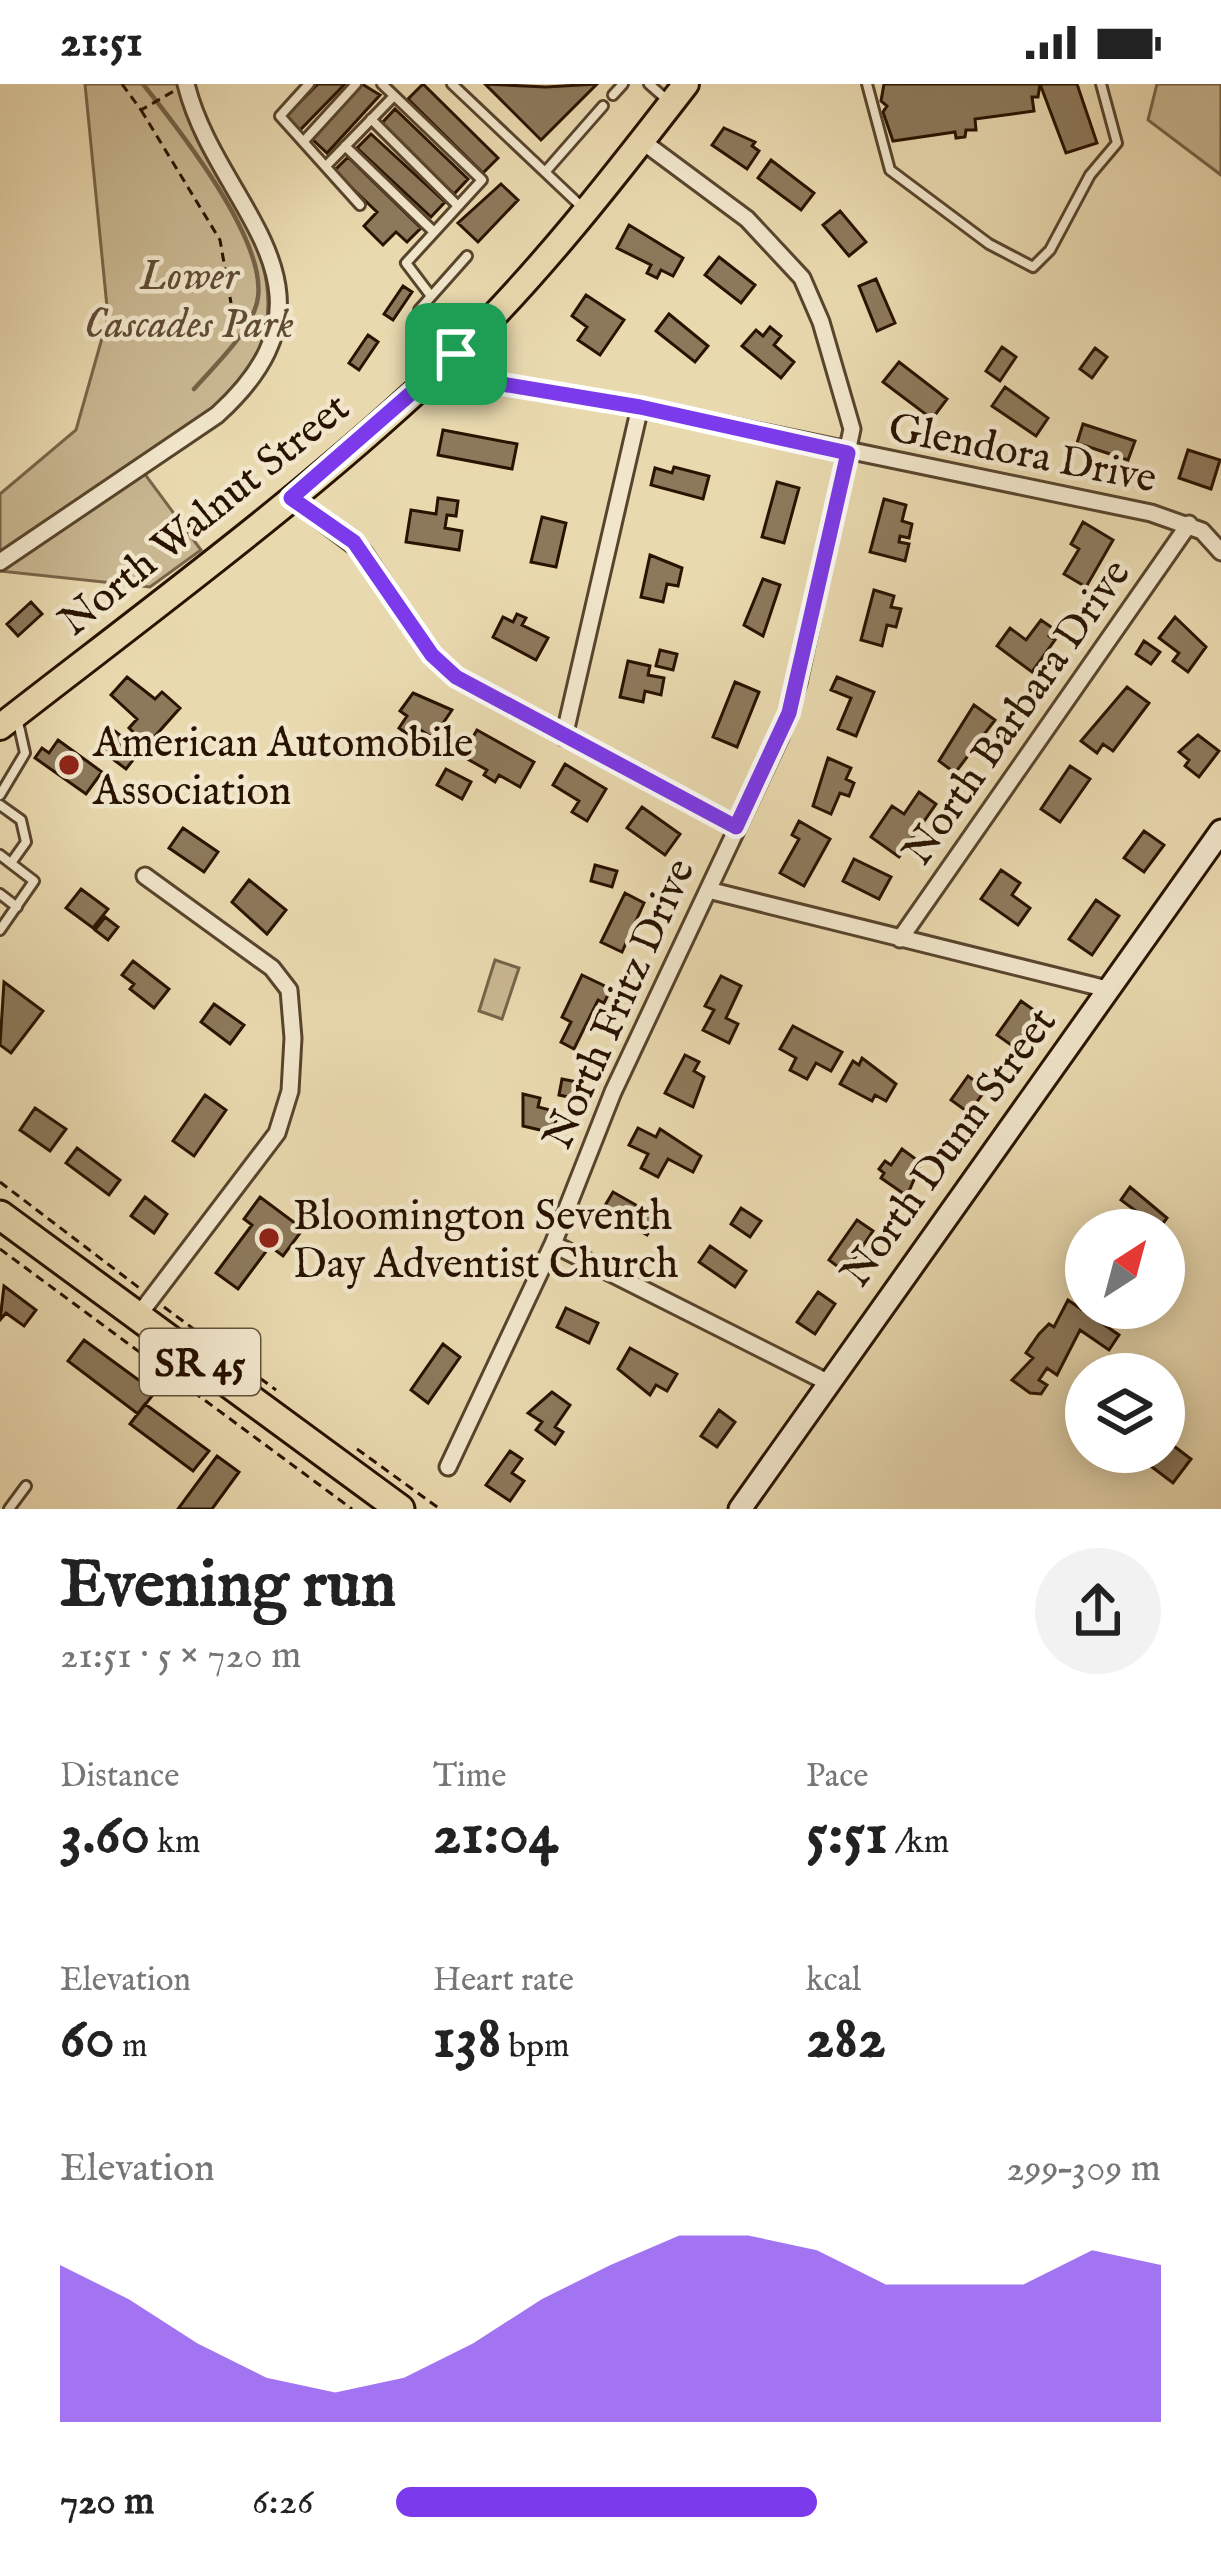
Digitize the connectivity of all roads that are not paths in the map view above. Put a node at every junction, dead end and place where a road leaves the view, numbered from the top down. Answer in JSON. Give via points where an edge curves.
{"nodes":[{"id":1,"x":186,"y":84,"type":"edge"},
{"id":2,"x":309,"y":84,"type":"edge"},
{"id":3,"x":356,"y":84,"type":"edge"},
{"id":4,"x":382,"y":84,"type":"edge"},
{"id":5,"x":452,"y":84,"type":"edge"},
{"id":6,"x":622,"y":84,"type":"edge"},
{"id":7,"x":649,"y":84,"type":"edge"},
{"id":8,"x":867,"y":84,"type":"edge"},
{"id":9,"x":1101,"y":84,"type":"edge"},
{"id":10,"x":613,"y":94,"type":"dead end"},
{"id":11,"x":679,"y":94,"type":"edge"},
{"id":12,"x":394,"y":96,"type":"junction"},
{"id":13,"x":603,"y":106,"type":"dead end"},
{"id":14,"x":371,"y":119,"type":"junction"},
{"id":15,"x":642,"y":140,"type":"junction"},
{"id":16,"x":304,"y":141,"type":"junction"},
{"id":17,"x":345,"y":146,"type":"junction"},
{"id":18,"x":326,"y":166,"type":"junction"},
{"id":19,"x":546,"y":171,"type":"junction"},
{"id":20,"x":360,"y":205,"type":"dead end"},
{"id":21,"x":458,"y":206,"type":"junction"},
{"id":22,"x":585,"y":211,"type":"junction"},
{"id":23,"x":434,"y":232,"type":"junction"},
{"id":24,"x":467,"y":256,"type":"dead end"},
{"id":25,"x":431,"y":296,"type":"junction"},
{"id":26,"x":456,"y":354,"type":"junction"},
{"id":27,"x":640,"y":407,"type":"junction"},
{"id":28,"x":848,"y":453,"type":"junction"},
{"id":29,"x":291,"y":498,"type":"junction"},
{"id":30,"x":1189,"y":524,"type":"junction"},
{"id":31,"x":1221,"y":552,"type":"edge"},
{"id":32,"x":0,"y":562,"type":"edge"},
{"id":33,"x":8,"y":721,"type":"edge"},
{"id":34,"x":564,"y":737,"type":"junction"},
{"id":35,"x":0,"y":795,"type":"edge"},
{"id":36,"x":0,"y":805,"type":"edge"},
{"id":37,"x":736,"y":827,"type":"junction"},
{"id":38,"x":1221,"y":831,"type":"edge"},
{"id":39,"x":0,"y":855,"type":"edge"},
{"id":40,"x":11,"y":863,"type":"junction"},
{"id":41,"x":145,"y":876,"type":"dead end"},
{"id":42,"x":708,"y":890,"type":"junction"},
{"id":43,"x":0,"y":894,"type":"edge"},
{"id":44,"x":16,"y":907,"type":"junction"},
{"id":45,"x":0,"y":930,"type":"edge"},
{"id":46,"x":900,"y":939,"type":"junction"},
{"id":47,"x":1107,"y":989,"type":"junction"},
{"id":48,"x":0,"y":1215,"type":"edge"},
{"id":49,"x":553,"y":1244,"type":"junction"},
{"id":50,"x":145,"y":1307,"type":"junction"},
{"id":51,"x":827,"y":1382,"type":"junction"},
{"id":52,"x":448,"y":1468,"type":"dead end"},
{"id":53,"x":26,"y":1486,"type":"dead end"},
{"id":54,"x":9,"y":1509,"type":"edge"},
{"id":55,"x":400,"y":1509,"type":"edge"},
{"id":56,"x":740,"y":1509,"type":"edge"}],
"edges":[{"from":1,"to":32,"type":"street","via":[[273,262],[277,296],[267,345],[217,415]]},
{"from":2,"to":16,"type":"lane","via":[[280,116]]},
{"from":3,"to":16,"type":"lane"},
{"from":4,"to":12,"type":"lane"},
{"from":5,"to":19,"type":"lane"},
{"from":6,"to":10,"type":"lane"},
{"from":7,"to":11,"type":"lane"},
{"from":8,"to":9,"type":"lane","via":[[890,170],[988,244],[1033,267],[1118,143]]},
{"from":11,"to":15,"type":"main road","name":"North Walnut Street"},
{"from":12,"to":14,"type":"lane"},
{"from":12,"to":21,"type":"lane","via":[[482,180]]},
{"from":13,"to":19,"type":"lane"},
{"from":14,"to":17,"type":"lane"},
{"from":14,"to":21,"type":"lane"},
{"from":15,"to":22,"type":"main road","name":"North Walnut Street"},
{"from":15,"to":28,"type":"street","name":"North Fritz Drive","via":[[747,219],[802,278],[852,429]]},
{"from":16,"to":18,"type":"lane"},
{"from":17,"to":18,"type":"lane"},
{"from":17,"to":23,"type":"lane"},
{"from":18,"to":20,"type":"lane"},
{"from":19,"to":22,"type":"lane"},
{"from":21,"to":23,"type":"lane"},
{"from":22,"to":26,"type":"main road","name":"North Walnut Street"},
{"from":23,"to":25,"type":"lane","via":[[406,263]]},
{"from":24,"to":25,"type":"lane"},
{"from":25,"to":26,"type":"lane","via":[[419,310]]},
{"from":26,"to":27,"type":"street","name":"Glendora Drive","via":[[490,382]]},
{"from":26,"to":29,"type":"main road","name":"North Walnut Street"},
{"from":27,"to":28,"type":"street","name":"Glendora Drive"},
{"from":27,"to":34,"type":"street"},
{"from":28,"to":30,"type":"street","name":"Glendora Drive"},
{"from":28,"to":37,"type":"street","name":"North Fritz Drive","via":[[789,713]]},
{"from":29,"to":33,"type":"main road","name":"North Walnut Street"},
{"from":29,"to":34,"type":"street","via":[[354,542],[442,667]]},
{"from":30,"to":31,"type":"street","name":"Glendora Drive"},
{"from":30,"to":46,"type":"street","name":"North Barbara Drive"},
{"from":33,"to":35,"type":"lane","via":[[25,753]]},
{"from":34,"to":37,"type":"street"},
{"from":36,"to":40,"type":"lane","via":[[21,820],[26,842]]},
{"from":37,"to":42,"type":"street","name":"North Fritz Drive"},
{"from":38,"to":47,"type":"street","name":"North Dunn Street"},
{"from":39,"to":40,"type":"lane"},
{"from":40,"to":44,"type":"lane","via":[[34,881]]},
{"from":41,"to":50,"type":"street","via":[[272,968],[289,990],[293,1038],[277,1133]]},
{"from":42,"to":46,"type":"street"},
{"from":42,"to":49,"type":"street","name":"North Fritz Drive","via":[[613,1092]]},
{"from":43,"to":44,"type":"lane"},
{"from":44,"to":45,"type":"lane"},
{"from":46,"to":47,"type":"street"},
{"from":47,"to":51,"type":"street","name":"North Dunn Street"},
{"from":48,"to":50,"type":"highway","number":"SR 45"},
{"from":49,"to":51,"type":"street"},
{"from":49,"to":52,"type":"street","name":"North Fritz Drive"},
{"from":50,"to":55,"type":"highway","number":"SR 45"},
{"from":51,"to":56,"type":"street","name":"North Dunn Street"},
{"from":53,"to":54,"type":"lane"}]}
